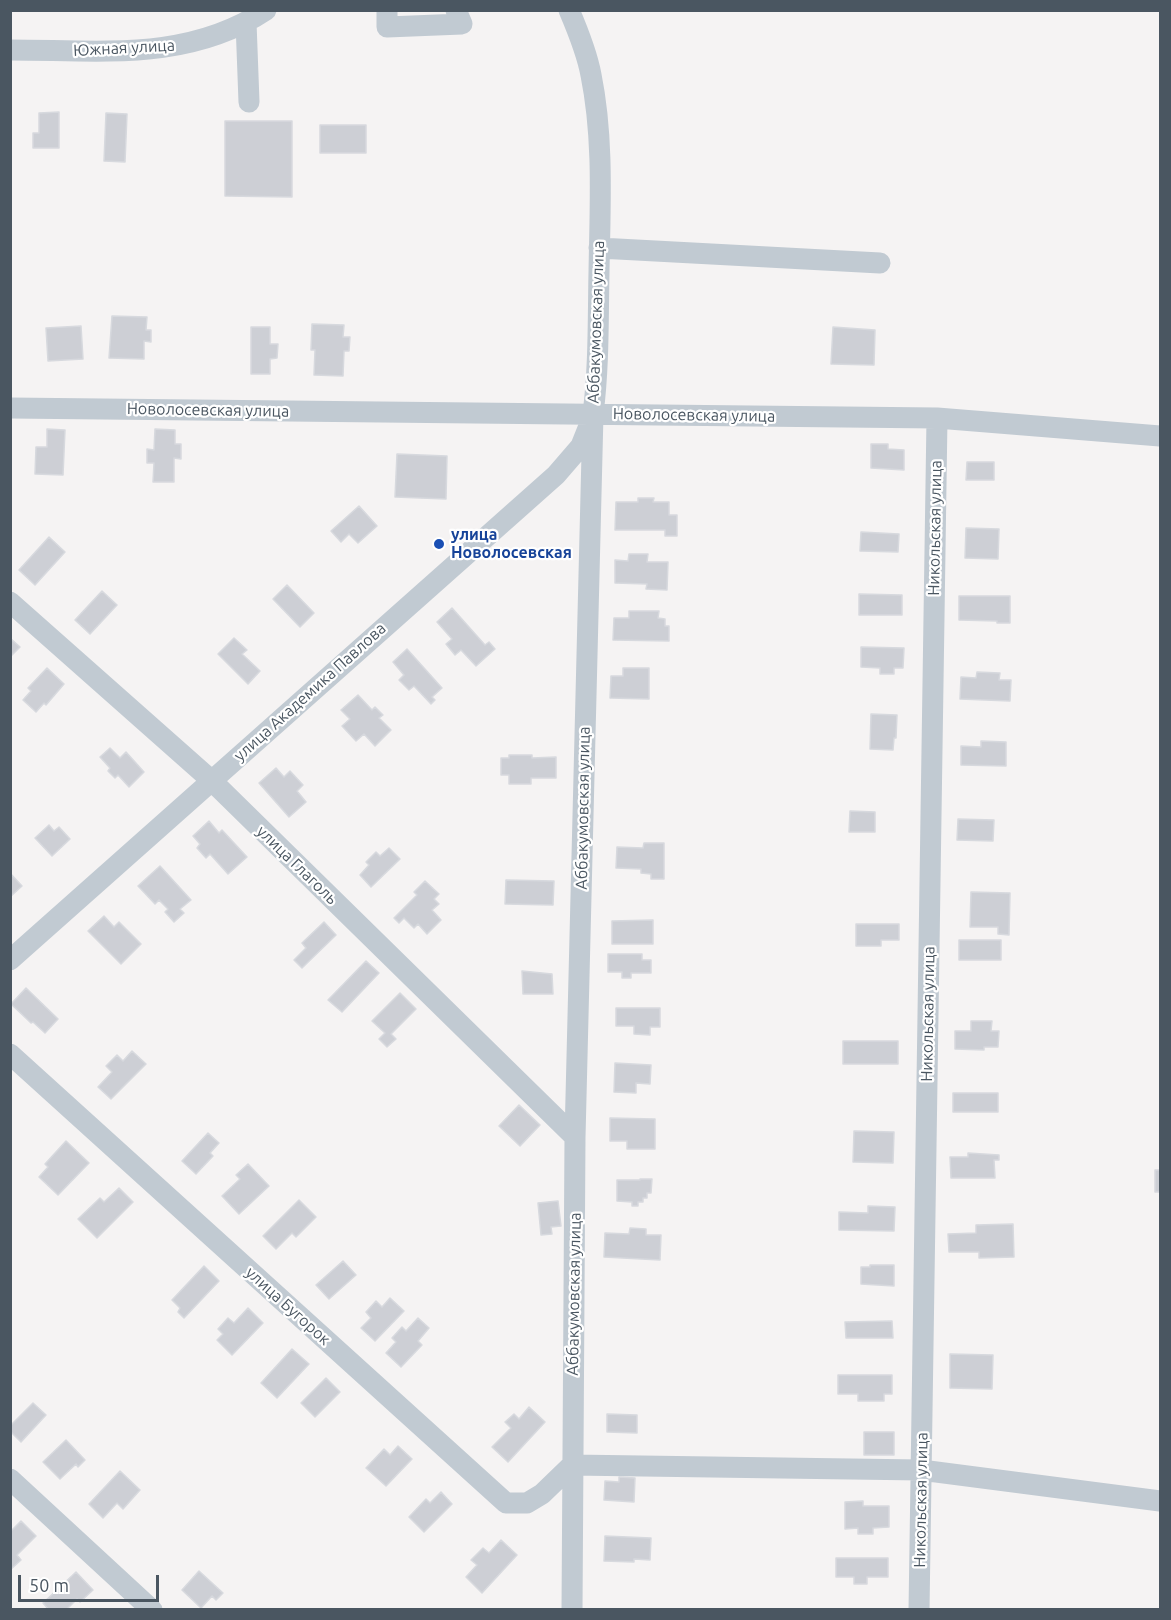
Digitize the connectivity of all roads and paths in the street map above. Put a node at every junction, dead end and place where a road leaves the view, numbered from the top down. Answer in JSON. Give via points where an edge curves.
{"nodes":[{"id":1,"x":266,"y":10,"type":"edge"},
{"id":2,"x":387,"y":10,"type":"edge"},
{"id":3,"x":456,"y":10,"type":"edge"},
{"id":4,"x":569,"y":10,"type":"edge"},
{"id":5,"x":246,"y":22,"type":"junction"},
{"id":6,"x":10,"y":50,"type":"edge"},
{"id":7,"x":249,"y":102,"type":"dead end"},
{"id":8,"x":599,"y":248,"type":"junction"},
{"id":9,"x":880,"y":263,"type":"dead end"},
{"id":10,"x":10,"y":408,"type":"edge"},
{"id":11,"x":593,"y":414,"type":"junction"},
{"id":12,"x":936,"y":418,"type":"junction"},
{"id":13,"x":1161,"y":436,"type":"edge"},
{"id":14,"x":10,"y":602,"type":"edge"},
{"id":15,"x":210,"y":780,"type":"junction"},
{"id":16,"x":10,"y":960,"type":"edge"},
{"id":17,"x":10,"y":1054,"type":"edge"},
{"id":18,"x":575,"y":1137,"type":"junction"},
{"id":19,"x":572,"y":1465,"type":"junction"},
{"id":20,"x":921,"y":1470,"type":"junction"},
{"id":21,"x":10,"y":1479,"type":"edge"},
{"id":22,"x":1161,"y":1501,"type":"edge"},
{"id":23,"x":152,"y":1610,"type":"edge"},
{"id":24,"x":572,"y":1610,"type":"edge"},
{"id":25,"x":919,"y":1610,"type":"edge"}],
"edges":[{"from":1,"to":5,"type":"street","name":"Южная улица"},
{"from":2,"to":3,"type":"street","via":[[387,27],[462,24]]},
{"from":4,"to":8,"type":"street","name":"Аббакумовская улица","via":[[584,49],[596,103]]},
{"from":5,"to":6,"type":"street","name":"Южная улица","via":[[191,44],[164,48]]},
{"from":5,"to":7,"type":"street"},
{"from":8,"to":9,"type":"street"},
{"from":8,"to":11,"type":"street","name":"Аббакумовская улица"},
{"from":10,"to":11,"type":"street","name":"Новолосевская улица"},
{"from":11,"to":12,"type":"street","name":"Новолосевская улица"},
{"from":11,"to":15,"type":"street","name":"улица Академика Павлова","via":[[581,446],[556,475]]},
{"from":11,"to":18,"type":"street","name":"Аббакумовская улица"},
{"from":12,"to":13,"type":"street","name":"Новолосевская улица"},
{"from":12,"to":20,"type":"street","name":"Никольская улица"},
{"from":14,"to":15,"type":"street","name":"улица Глаголь"},
{"from":15,"to":16,"type":"street","name":"улица Академика Павлова"},
{"from":15,"to":18,"type":"street","name":"улица Глаголь"},
{"from":17,"to":19,"type":"street","name":"улица Бугорок","via":[[506,1503],[527,1503]]},
{"from":18,"to":19,"type":"street","name":"Аббакумовская улица"},
{"from":19,"to":20,"type":"street"},
{"from":19,"to":24,"type":"street","name":"Аббакумовская улица"},
{"from":20,"to":22,"type":"street"},
{"from":20,"to":25,"type":"street","name":"Никольская улица"},
{"from":21,"to":23,"type":"street"}]}
